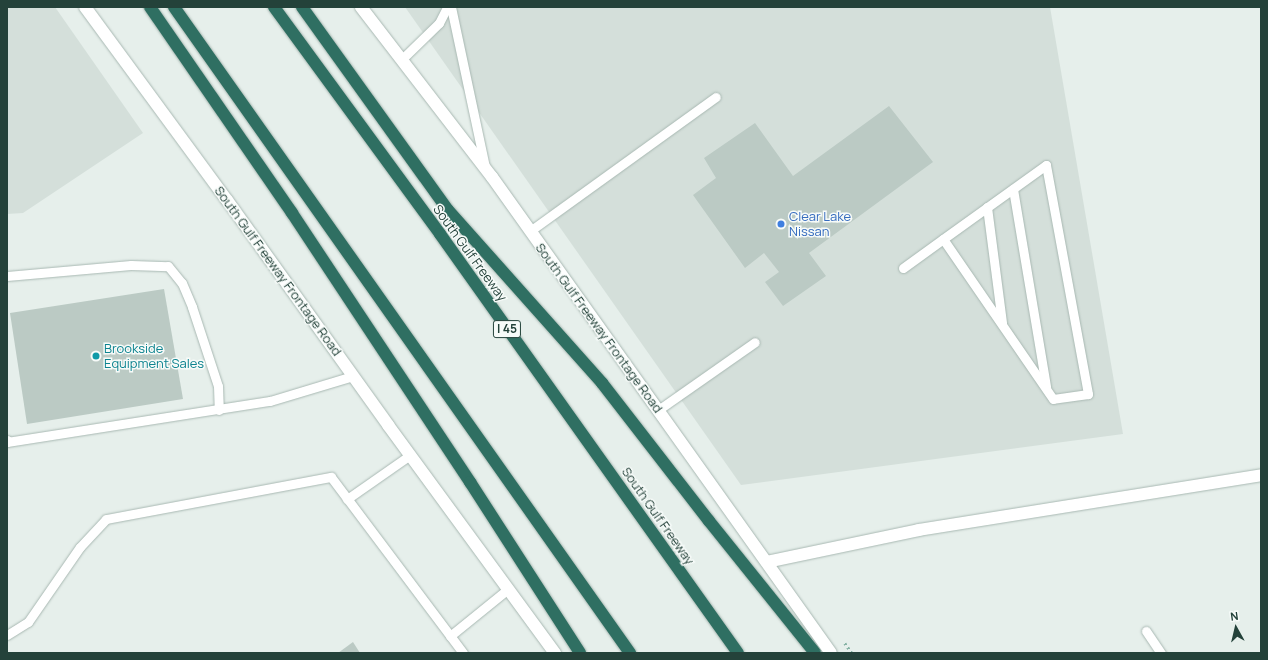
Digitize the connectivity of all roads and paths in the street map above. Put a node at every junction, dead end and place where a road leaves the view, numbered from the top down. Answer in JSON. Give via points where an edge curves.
{"nodes":[{"id":1,"x":85,"y":7,"type":"edge"},
{"id":2,"x":150,"y":7,"type":"edge"},
{"id":3,"x":174,"y":7,"type":"edge"},
{"id":4,"x":274,"y":7,"type":"edge"},
{"id":5,"x":302,"y":7,"type":"edge"},
{"id":6,"x":361,"y":7,"type":"edge"},
{"id":7,"x":448,"y":7,"type":"edge"},
{"id":8,"x":452,"y":7,"type":"edge"},
{"id":9,"x":401,"y":60,"type":"junction"},
{"id":10,"x":716,"y":97,"type":"dead end"},
{"id":11,"x":486,"y":170,"type":"junction"},
{"id":12,"x":1013,"y":189,"type":"junction"},
{"id":13,"x":988,"y":207,"type":"junction"},
{"id":14,"x":530,"y":231,"type":"junction"},
{"id":15,"x":943,"y":239,"type":"junction"},
{"id":16,"x":903,"y":268,"type":"dead end"},
{"id":17,"x":7,"y":276,"type":"edge"},
{"id":18,"x":1003,"y":326,"type":"junction"},
{"id":19,"x":755,"y":342,"type":"dead end"},
{"id":20,"x":353,"y":376,"type":"junction"},
{"id":21,"x":1046,"y":389,"type":"junction"},
{"id":22,"x":219,"y":410,"type":"junction"},
{"id":23,"x":658,"y":410,"type":"junction"},
{"id":24,"x":7,"y":440,"type":"edge"},
{"id":25,"x":410,"y":455,"type":"junction"},
{"id":26,"x":1261,"y":475,"type":"edge"},
{"id":27,"x":347,"y":499,"type":"junction"},
{"id":28,"x":767,"y":562,"type":"junction"},
{"id":29,"x":508,"y":589,"type":"junction"},
{"id":30,"x":1146,"y":631,"type":"dead end"},
{"id":31,"x":7,"y":635,"type":"edge"},
{"id":32,"x":450,"y":636,"type":"junction"},
{"id":33,"x":463,"y":653,"type":"edge"},
{"id":34,"x":555,"y":653,"type":"edge"},
{"id":35,"x":580,"y":653,"type":"edge"},
{"id":36,"x":630,"y":653,"type":"edge"},
{"id":37,"x":738,"y":653,"type":"edge"},
{"id":38,"x":815,"y":653,"type":"edge"},
{"id":39,"x":831,"y":653,"type":"edge"},
{"id":40,"x":1161,"y":653,"type":"edge"}],
"edges":[{"from":1,"to":20,"type":"main road","name":"South Gulf Freeway Frontage Road"},
{"from":2,"to":35,"type":"highway","via":[[292,213]]},
{"from":3,"to":36,"type":"highway"},
{"from":4,"to":37,"type":"highway","name":"South Gulf Freeway","number":"I 45","via":[[444,240]]},
{"from":5,"to":38,"type":"highway","via":[[448,210],[602,383]]},
{"from":6,"to":9,"type":"main road","name":"South Gulf Freeway Frontage Road"},
{"from":7,"to":9,"type":"lane","via":[[439,23]]},
{"from":8,"to":11,"type":"lane"},
{"from":9,"to":11,"type":"main road","name":"South Gulf Freeway Frontage Road"},
{"from":10,"to":14,"type":"lane"},
{"from":11,"to":14,"type":"main road","name":"South Gulf Freeway Frontage Road"},
{"from":12,"to":13,"type":"lane"},
{"from":12,"to":21,"type":"lane"},
{"from":12,"to":21,"type":"lane","via":[[1046,165],[1088,394],[1053,399]]},
{"from":13,"to":15,"type":"lane"},
{"from":13,"to":18,"type":"lane"},
{"from":14,"to":23,"type":"main road","name":"South Gulf Freeway Frontage Road"},
{"from":15,"to":16,"type":"lane"},
{"from":15,"to":18,"type":"lane"},
{"from":17,"to":22,"type":"lane","via":[[131,265],[168,266],[182,283],[192,307],[218,386]]},
{"from":18,"to":21,"type":"lane"},
{"from":19,"to":23,"type":"lane"},
{"from":20,"to":22,"type":"lane","via":[[270,401]]},
{"from":20,"to":25,"type":"main road","name":"South Gulf Freeway Frontage Road"},
{"from":22,"to":24,"type":"lane"},
{"from":23,"to":28,"type":"main road","name":"South Gulf Freeway Frontage Road"},
{"from":25,"to":27,"type":"lane"},
{"from":25,"to":29,"type":"main road","name":"South Gulf Freeway Frontage Road"},
{"from":26,"to":28,"type":"main road","via":[[920,530]]},
{"from":27,"to":31,"type":"lane","via":[[331,477],[106,519],[80,546],[28,622]]},
{"from":27,"to":32,"type":"lane"},
{"from":28,"to":39,"type":"main road","name":"South Gulf Freeway Frontage Road"},
{"from":29,"to":32,"type":"lane"},
{"from":29,"to":34,"type":"main road","name":"South Gulf Freeway Frontage Road"},
{"from":30,"to":40,"type":"lane"},
{"from":32,"to":33,"type":"lane"}]}
